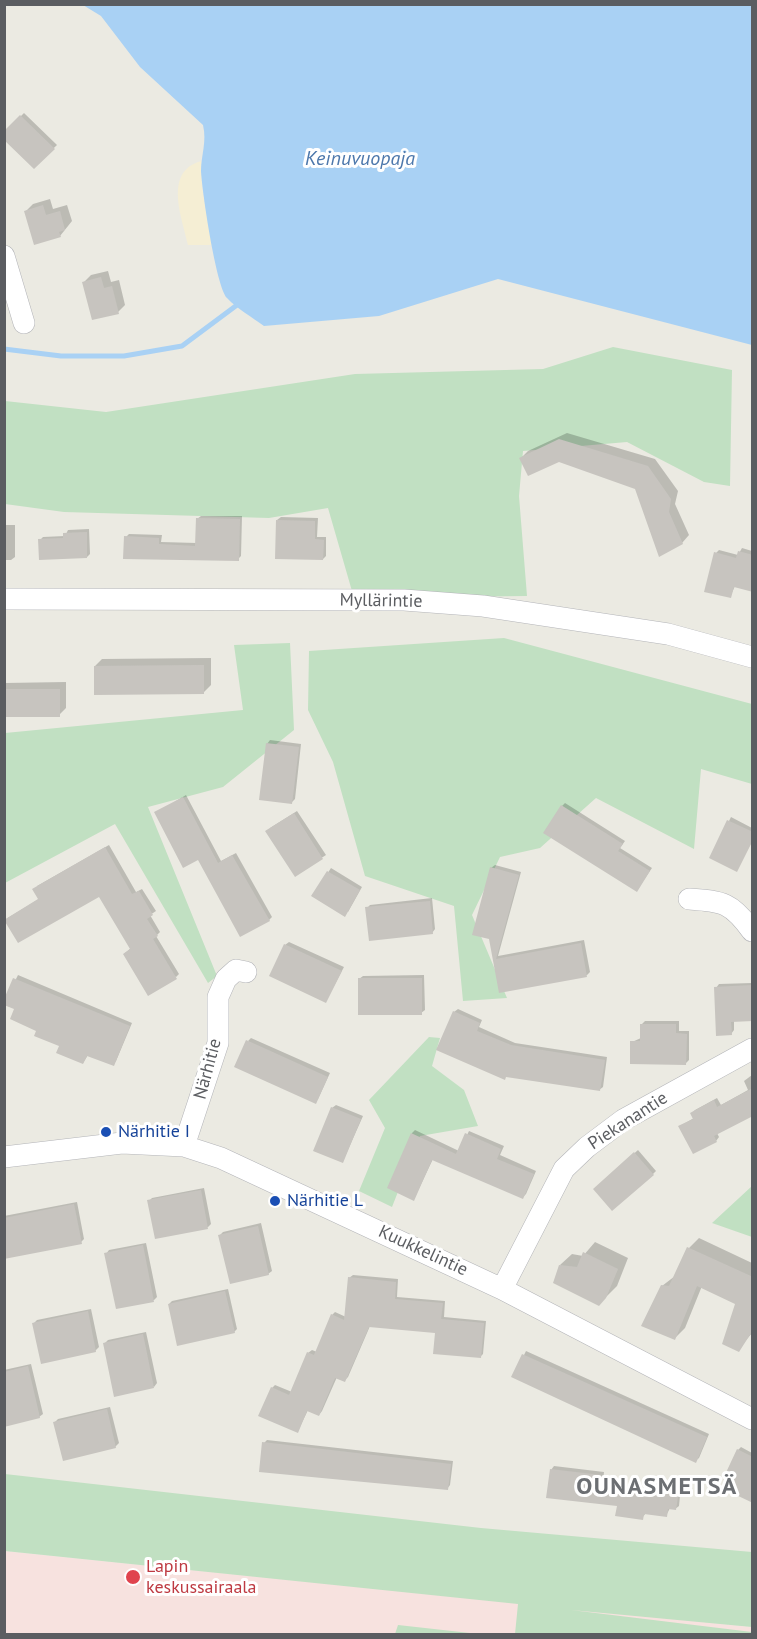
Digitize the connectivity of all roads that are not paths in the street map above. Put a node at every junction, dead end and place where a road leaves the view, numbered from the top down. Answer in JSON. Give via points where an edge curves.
{"nodes":[{"id":1,"x":4,"y":256,"type":"edge"},
{"id":2,"x":24,"y":323,"type":"dead end"},
{"id":3,"x":4,"y":599,"type":"edge"},
{"id":4,"x":753,"y":657,"type":"edge"},
{"id":5,"x":689,"y":899,"type":"dead end"},
{"id":6,"x":753,"y":931,"type":"edge"},
{"id":7,"x":246,"y":972,"type":"dead end"},
{"id":8,"x":753,"y":1049,"type":"edge"},
{"id":9,"x":184,"y":1146,"type":"junction"},
{"id":10,"x":4,"y":1157,"type":"edge"},
{"id":11,"x":502,"y":1289,"type":"junction"},
{"id":12,"x":753,"y":1419,"type":"edge"}],
"edges":[{"from":1,"to":2,"type":"street"},
{"from":3,"to":4,"type":"street","name":"Myllärintie","via":[[404,600],[483,606],[668,634]]},
{"from":5,"to":6,"type":"street","via":[[711,900],[737,909]]},
{"from":7,"to":9,"type":"street","name":"Närhitie","via":[[236,970],[226,979],[218,997],[218,1043]]},
{"from":8,"to":11,"type":"street","name":"Piekanantie","via":[[623,1120],[587,1147],[564,1169]]},
{"from":9,"to":10,"type":"street","name":"Kuukkelintie","via":[[122,1143]]},
{"from":9,"to":11,"type":"street","name":"Kuukkelintie","via":[[290,1188]]},
{"from":11,"to":12,"type":"street","name":"Kuukkelintie"}]}
